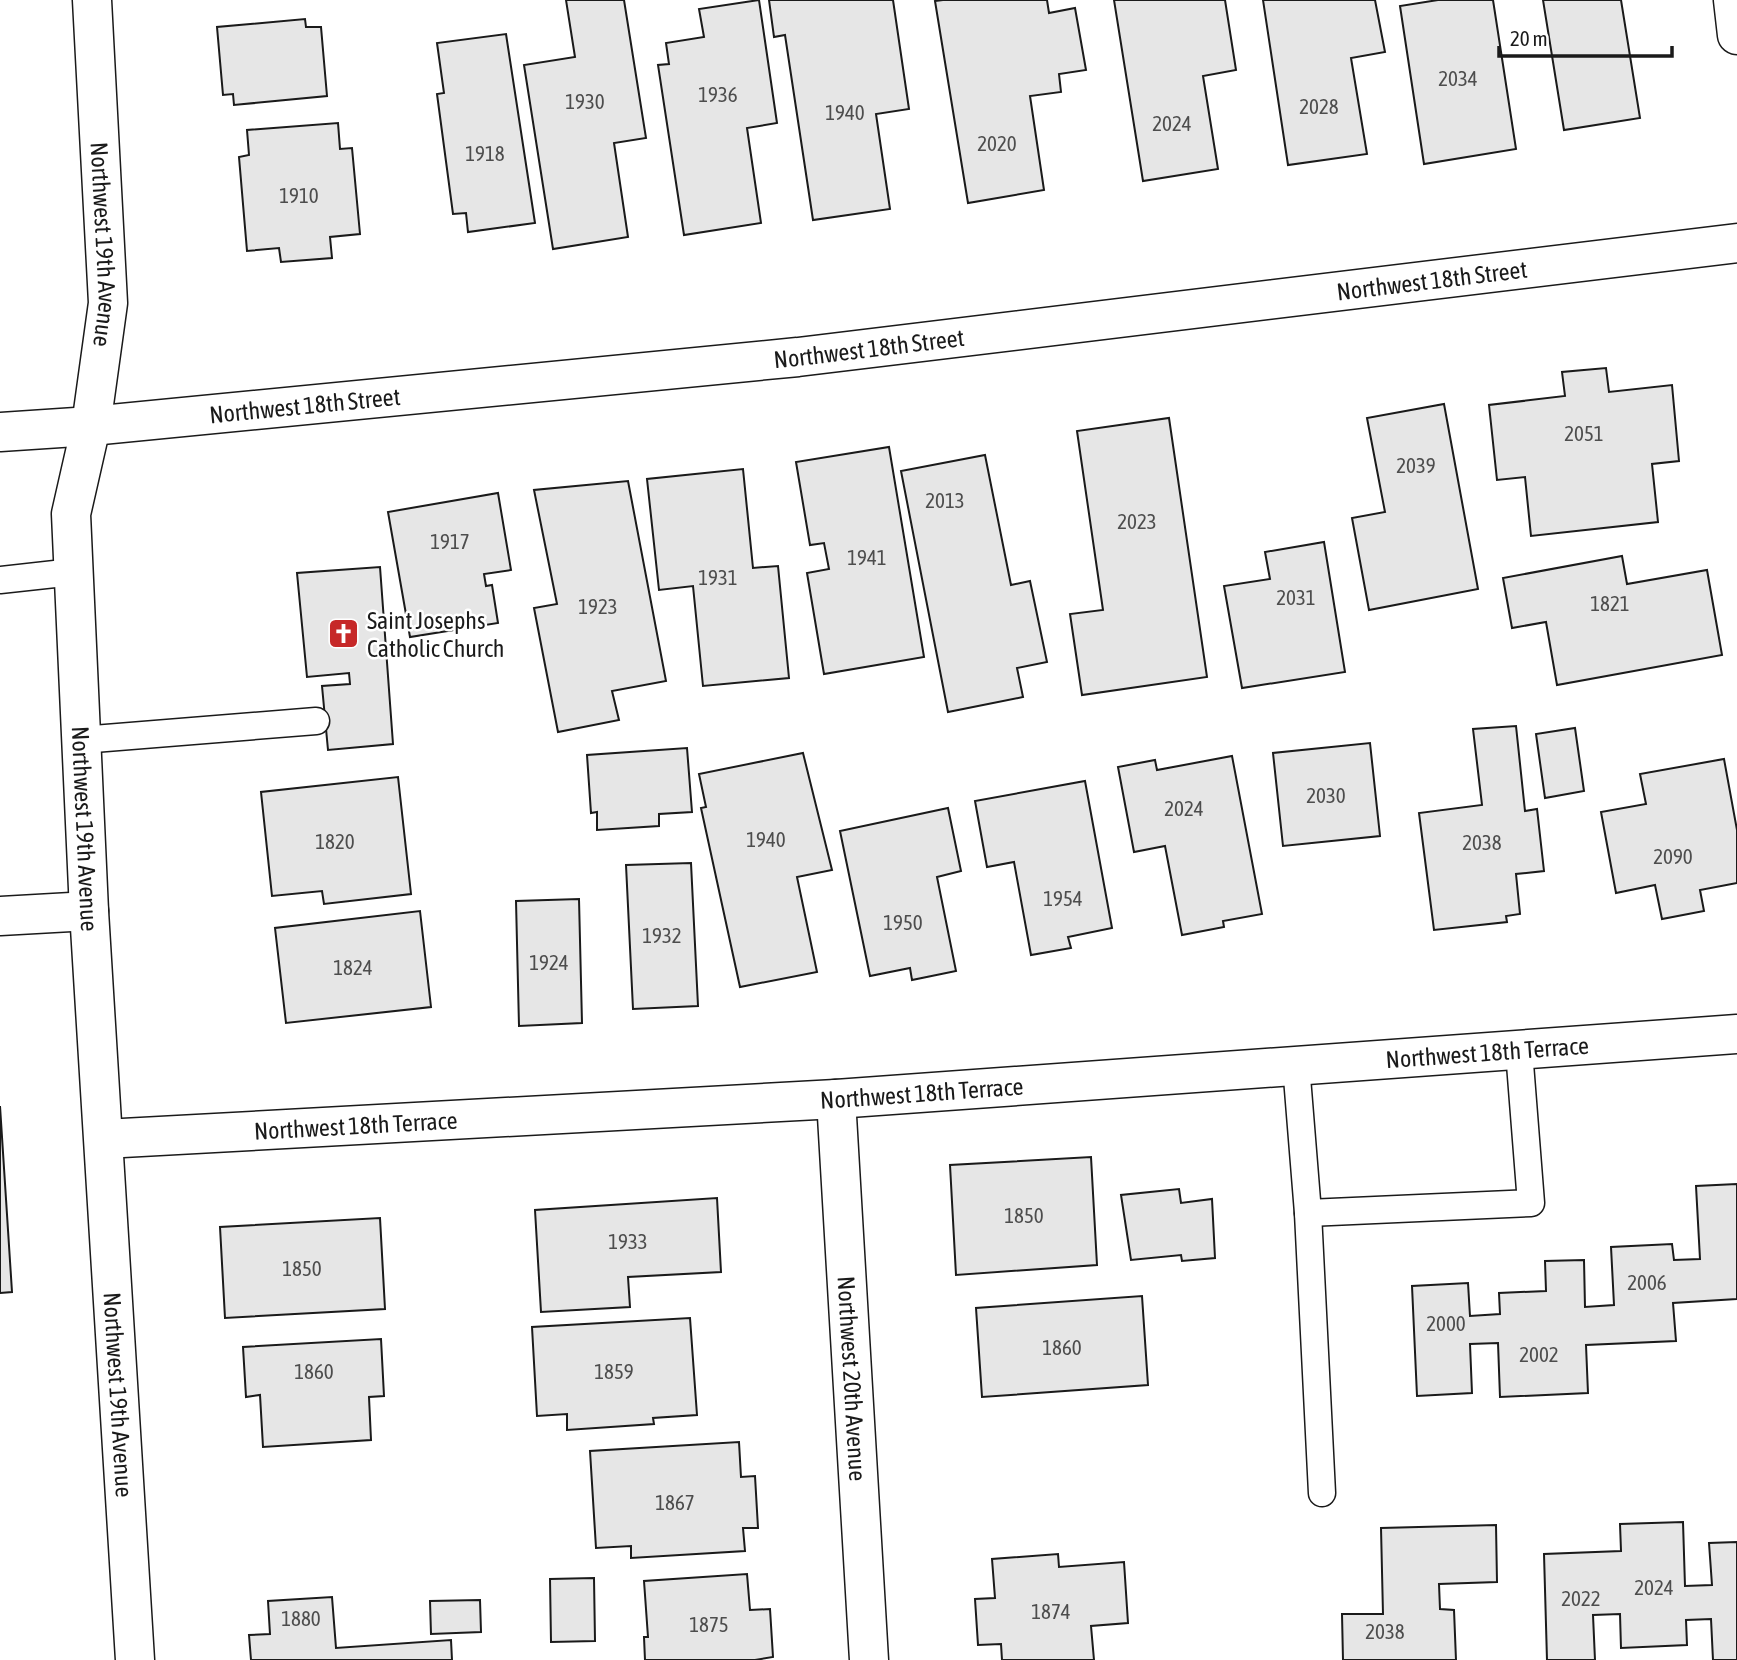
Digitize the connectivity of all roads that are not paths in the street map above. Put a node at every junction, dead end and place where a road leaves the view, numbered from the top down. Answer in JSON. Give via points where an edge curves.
{"nodes":[{"id":1,"x":92,"y":0,"type":"edge"},
{"id":2,"x":1733,"y":0,"type":"edge"},
{"id":3,"x":1737,"y":35,"type":"edge"},
{"id":4,"x":1737,"y":243,"type":"edge"},
{"id":5,"x":92,"y":426,"type":"junction"},
{"id":6,"x":0,"y":432,"type":"edge"},
{"id":7,"x":73,"y":572,"type":"junction"},
{"id":8,"x":0,"y":580,"type":"edge"},
{"id":9,"x":316,"y":721,"type":"dead end"},
{"id":10,"x":81,"y":740,"type":"junction"},
{"id":11,"x":89,"y":911,"type":"junction"},
{"id":12,"x":0,"y":916,"type":"edge"},
{"id":13,"x":1737,"y":1034,"type":"edge"},
{"id":14,"x":1519,"y":1051,"type":"junction"},
{"id":15,"x":1296,"y":1065,"type":"junction"},
{"id":16,"x":836,"y":1099,"type":"junction"},
{"id":17,"x":104,"y":1139,"type":"junction"},
{"id":18,"x":1307,"y":1213,"type":"junction"},
{"id":19,"x":1322,"y":1493,"type":"dead end"},
{"id":20,"x":135,"y":1660,"type":"edge"},
{"id":21,"x":869,"y":1660,"type":"edge"}],
"edges":[{"from":1,"to":5,"type":"street","name":"Northwest 19th Avenue","via":[[108,303]]},
{"from":2,"to":3,"type":"street"},
{"from":4,"to":5,"type":"street","name":"Northwest 18th Street","via":[[798,357]]},
{"from":5,"to":6,"type":"street","name":"Northwest 18th Street"},
{"from":5,"to":7,"type":"street","name":"Northwest 19th Avenue","via":[[71,514]]},
{"from":7,"to":8,"type":"lane"},
{"from":7,"to":10,"type":"street","name":"Northwest 19th Avenue"},
{"from":9,"to":10,"type":"lane"},
{"from":10,"to":11,"type":"street","name":"Northwest 19th Avenue"},
{"from":11,"to":12,"type":"street"},
{"from":11,"to":17,"type":"street","name":"Northwest 19th Avenue"},
{"from":13,"to":14,"type":"street","name":"Northwest 18th Terrace"},
{"from":14,"to":15,"type":"street","name":"Northwest 18th Terrace"},
{"from":14,"to":18,"type":"lane","via":[[1531,1203]]},
{"from":15,"to":16,"type":"street","name":"Northwest 18th Terrace"},
{"from":15,"to":18,"type":"lane"},
{"from":16,"to":17,"type":"street","name":"Northwest 18th Terrace"},
{"from":16,"to":21,"type":"street","name":"Northwest 20th Avenue"},
{"from":17,"to":20,"type":"street","name":"Northwest 19th Avenue"},
{"from":18,"to":19,"type":"lane"}]}
